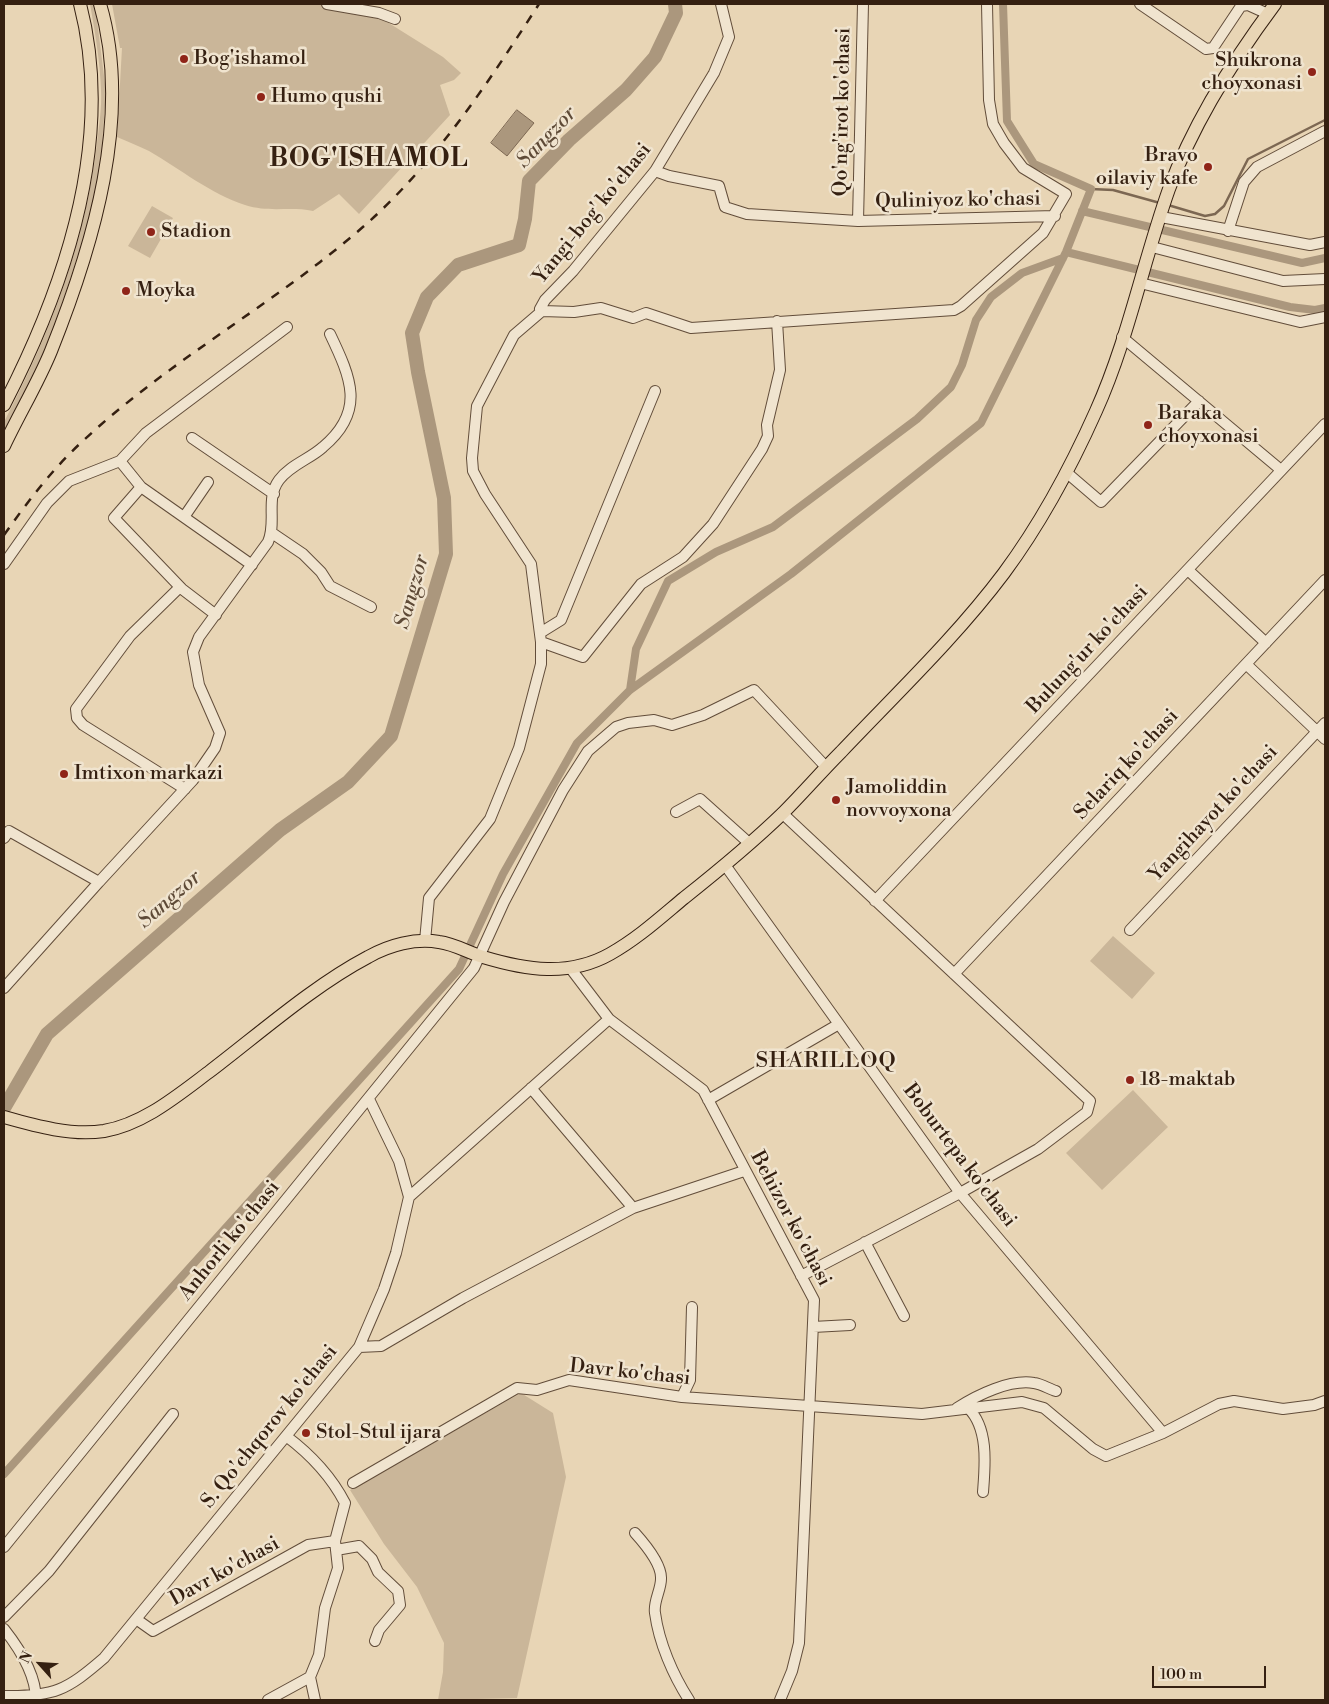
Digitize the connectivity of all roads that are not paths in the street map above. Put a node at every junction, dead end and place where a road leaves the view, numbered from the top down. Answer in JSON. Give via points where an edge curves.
{"nodes":[{"id":1,"x":80,"y":4,"type":"edge"},
{"id":2,"x":100,"y":4,"type":"edge"},
{"id":3,"x":327,"y":4,"type":"edge"},
{"id":4,"x":721,"y":4,"type":"edge"},
{"id":5,"x":863,"y":4,"type":"edge"},
{"id":6,"x":987,"y":4,"type":"edge"},
{"id":7,"x":1140,"y":4,"type":"edge"},
{"id":8,"x":1272,"y":9,"type":"edge"},
{"id":9,"x":395,"y":19,"type":"dead end"},
{"id":10,"x":1325,"y":131,"type":"edge"},
{"id":11,"x":655,"y":170,"type":"junction"},
{"id":12,"x":1162,"y":211,"type":"junction"},
{"id":13,"x":1055,"y":216,"type":"junction"},
{"id":14,"x":858,"y":221,"type":"junction"},
{"id":15,"x":1228,"y":231,"type":"junction"},
{"id":16,"x":1325,"y":242,"type":"edge"},
{"id":17,"x":1151,"y":248,"type":"junction"},
{"id":18,"x":1325,"y":279,"type":"edge"},
{"id":19,"x":1140,"y":282,"type":"junction"},
{"id":20,"x":542,"y":311,"type":"junction"},
{"id":21,"x":1325,"y":317,"type":"edge"},
{"id":22,"x":777,"y":321,"type":"junction"},
{"id":23,"x":287,"y":327,"type":"dead end"},
{"id":24,"x":330,"y":334,"type":"dead end"},
{"id":25,"x":1122,"y":338,"type":"junction"},
{"id":26,"x":655,"y":391,"type":"dead end"},
{"id":27,"x":1198,"y":401,"type":"junction"},
{"id":28,"x":4,"y":404,"type":"edge"},
{"id":29,"x":1325,"y":424,"type":"edge"},
{"id":30,"x":192,"y":438,"type":"dead end"},
{"id":31,"x":4,"y":446,"type":"edge"},
{"id":32,"x":120,"y":461,"type":"junction"},
{"id":33,"x":1282,"y":470,"type":"junction"},
{"id":34,"x":1066,"y":472,"type":"junction"},
{"id":35,"x":208,"y":482,"type":"dead end"},
{"id":36,"x":141,"y":487,"type":"junction"},
{"id":37,"x":274,"y":494,"type":"junction"},
{"id":38,"x":184,"y":516,"type":"junction"},
{"id":39,"x":272,"y":533,"type":"junction"},
{"id":40,"x":4,"y":564,"type":"edge"},
{"id":41,"x":252,"y":565,"type":"junction"},
{"id":42,"x":1188,"y":570,"type":"junction"},
{"id":43,"x":1325,"y":580,"type":"edge"},
{"id":44,"x":180,"y":587,"type":"junction"},
{"id":45,"x":371,"y":607,"type":"dead end"},
{"id":46,"x":216,"y":615,"type":"junction"},
{"id":47,"x":540,"y":638,"type":"junction"},
{"id":48,"x":1266,"y":643,"type":"junction"},
{"id":49,"x":1246,"y":664,"type":"junction"},
{"id":50,"x":1325,"y":723,"type":"edge"},
{"id":51,"x":1317,"y":731,"type":"junction"},
{"id":52,"x":1325,"y":739,"type":"edge"},
{"id":53,"x":826,"y":767,"type":"junction"},
{"id":54,"x":185,"y":789,"type":"junction"},
{"id":55,"x":676,"y":812,"type":"dead end"},
{"id":56,"x":782,"y":813,"type":"junction"},
{"id":57,"x":4,"y":838,"type":"edge"},
{"id":58,"x":749,"y":843,"type":"junction"},
{"id":59,"x":725,"y":865,"type":"junction"},
{"id":60,"x":99,"y":882,"type":"junction"},
{"id":61,"x":875,"y":901,"type":"junction"},
{"id":62,"x":1130,"y":930,"type":"dead end"},
{"id":63,"x":425,"y":941,"type":"junction"},
{"id":64,"x":480,"y":956,"type":"junction"},
{"id":65,"x":571,"y":969,"type":"junction"},
{"id":66,"x":954,"y":974,"type":"junction"},
{"id":67,"x":4,"y":988,"type":"edge"},
{"id":68,"x":609,"y":1019,"type":"junction"},
{"id":69,"x":839,"y":1024,"type":"junction"},
{"id":70,"x":531,"y":1088,"type":"junction"},
{"id":71,"x":369,"y":1099,"type":"junction"},
{"id":72,"x":708,"y":1100,"type":"junction"},
{"id":73,"x":4,"y":1117,"type":"edge"},
{"id":74,"x":744,"y":1171,"type":"junction"},
{"id":75,"x":960,"y":1193,"type":"junction"},
{"id":76,"x":409,"y":1197,"type":"junction"},
{"id":77,"x":633,"y":1208,"type":"junction"},
{"id":78,"x":865,"y":1242,"type":"junction"},
{"id":79,"x":801,"y":1276,"type":"junction"},
{"id":80,"x":692,"y":1306,"type":"dead end"},
{"id":81,"x":904,"y":1316,"type":"dead end"},
{"id":82,"x":850,"y":1324,"type":"dead end"},
{"id":83,"x":813,"y":1327,"type":"junction"},
{"id":84,"x":359,"y":1347,"type":"junction"},
{"id":85,"x":1056,"y":1391,"type":"dead end"},
{"id":86,"x":682,"y":1397,"type":"junction"},
{"id":87,"x":1325,"y":1401,"type":"edge"},
{"id":88,"x":810,"y":1406,"type":"junction"},
{"id":89,"x":968,"y":1408,"type":"junction"},
{"id":90,"x":954,"y":1410,"type":"junction"},
{"id":91,"x":173,"y":1414,"type":"dead end"},
{"id":92,"x":1163,"y":1433,"type":"junction"},
{"id":93,"x":286,"y":1436,"type":"junction"},
{"id":94,"x":354,"y":1483,"type":"dead end"},
{"id":95,"x":983,"y":1492,"type":"dead end"},
{"id":96,"x":635,"y":1533,"type":"dead end"},
{"id":97,"x":335,"y":1546,"type":"junction"},
{"id":98,"x":4,"y":1547,"type":"edge"},
{"id":99,"x":4,"y":1617,"type":"edge"},
{"id":100,"x":136,"y":1619,"type":"junction"},
{"id":101,"x":4,"y":1629,"type":"edge"},
{"id":102,"x":375,"y":1641,"type":"dead end"},
{"id":103,"x":310,"y":1676,"type":"junction"},
{"id":104,"x":4,"y":1696,"type":"edge"},
{"id":105,"x":36,"y":1698,"type":"edge"},
{"id":106,"x":268,"y":1700,"type":"edge"},
{"id":107,"x":315,"y":1700,"type":"edge"},
{"id":108,"x":689,"y":1700,"type":"edge"},
{"id":109,"x":780,"y":1700,"type":"edge"}],
"edges":[{"from":1,"to":28,"type":"main road","via":[[91,56],[93,90],[85,173],[65,258],[33,349]]},
{"from":2,"to":31,"type":"main road","via":[[111,54],[113,90],[106,160],[94,218],[84,260],[50,352]]},
{"from":3,"to":9,"type":"street"},
{"from":4,"to":11,"type":"street","name":"Yangi-bog' ko'chasi","via":[[729,37],[714,73]]},
{"from":5,"to":14,"type":"street","name":"Qo'ng'irot ko'chasi"},
{"from":6,"to":13,"type":"street","via":[[989,100],[994,124],[1023,168],[1066,194]]},
{"from":7,"to":8,"type":"street","via":[[1206,48],[1213,48],[1241,6]]},
{"from":8,"to":12,"type":"main road","via":[[1205,112]]},
{"from":10,"to":15,"type":"street","via":[[1258,167],[1244,182]]},
{"from":11,"to":14,"type":"street","name":"Quliniyoz ko'chasi","via":[[719,186],[724,205],[736,212]]},
{"from":11,"to":20,"type":"street","name":"Yangi-bog' ko'chasi","via":[[545,300]]},
{"from":12,"to":15,"type":"street"},
{"from":12,"to":17,"type":"main road"},
{"from":13,"to":14,"type":"street","name":"Quliniyoz ko'chasi"},
{"from":13,"to":22,"type":"street","name":"Quliniyoz ko'chasi","via":[[1043,233],[954,310]]},
{"from":15,"to":16,"type":"street","via":[[1310,245]]},
{"from":17,"to":18,"type":"street","via":[[1283,281]]},
{"from":17,"to":19,"type":"main road"},
{"from":19,"to":21,"type":"street","via":[[1300,322]]},
{"from":19,"to":25,"type":"main road"},
{"from":20,"to":22,"type":"street","name":"Quliniyoz ko'chasi","via":[[574,312],[601,308],[634,318],[646,313],[691,328]]},
{"from":20,"to":47,"type":"street","name":"Yangi-bog' ko'chasi","via":[[514,336],[478,406],[472,458],[473,471],[484,494],[531,564]]},
{"from":22,"to":47,"type":"street","via":[[780,370],[767,425],[768,436],[713,524],[683,557],[641,584],[583,657]]},
{"from":23,"to":32,"type":"street","via":[[146,433]]},
{"from":24,"to":37,"type":"street","via":[[342,358],[352,394],[346,423],[323,447],[279,480]]},
{"from":25,"to":27,"type":"street"},
{"from":25,"to":34,"type":"main road","via":[[1098,406]]},
{"from":26,"to":47,"type":"street","via":[[561,620]]},
{"from":27,"to":33,"type":"street"},
{"from":27,"to":34,"type":"street","via":[[1102,502]]},
{"from":29,"to":33,"type":"street","name":"Bulung'ur ko'chasi"},
{"from":30,"to":37,"type":"street"},
{"from":32,"to":36,"type":"street"},
{"from":32,"to":40,"type":"street","via":[[69,481],[47,503]]},
{"from":33,"to":42,"type":"street","name":"Bulung'ur ko'chasi"},
{"from":34,"to":53,"type":"main road","via":[[1024,545],[986,595]]},
{"from":35,"to":38,"type":"street"},
{"from":36,"to":38,"type":"street"},
{"from":36,"to":44,"type":"street","via":[[114,518]]},
{"from":37,"to":39,"type":"street"},
{"from":38,"to":41,"type":"street"},
{"from":39,"to":41,"type":"street"},
{"from":39,"to":45,"type":"street","via":[[303,554],[330,586]]},
{"from":41,"to":46,"type":"street"},
{"from":42,"to":48,"type":"street"},
{"from":42,"to":61,"type":"street","name":"Bulung'ur ko'chasi"},
{"from":43,"to":48,"type":"street","name":"Selariq ko'chasi"},
{"from":44,"to":46,"type":"street"},
{"from":44,"to":54,"type":"street","via":[[130,636],[76,709],[77,718],[83,725]]},
{"from":46,"to":54,"type":"street","via":[[199,637],[193,652],[199,685],[220,733],[216,748]]},
{"from":47,"to":63,"type":"street","name":"Yangi-bog' ko'chasi","via":[[541,664],[519,748],[490,819],[429,898]]},
{"from":48,"to":49,"type":"street","name":"Selariq ko'chasi"},
{"from":49,"to":51,"type":"street"},
{"from":49,"to":66,"type":"street","name":"Selariq ko'chasi"},
{"from":50,"to":51,"type":"street","name":"Yangihayot ko'chasi"},
{"from":51,"to":52,"type":"street"},
{"from":51,"to":62,"type":"street","name":"Yangihayot ko'chasi"},
{"from":53,"to":56,"type":"main road"},
{"from":53,"to":64,"type":"street","name":"Anhorli ko'chasi","via":[[754,690],[703,715],[672,724],[654,720],[616,727],[588,751],[563,790],[504,902]]},
{"from":54,"to":60,"type":"street"},
{"from":55,"to":58,"type":"street","via":[[700,799]]},
{"from":56,"to":58,"type":"main road"},
{"from":56,"to":61,"type":"street"},
{"from":57,"to":60,"type":"street","via":[[9,831]]},
{"from":58,"to":59,"type":"main road"},
{"from":59,"to":65,"type":"main road","via":[[623,946],[599,960]]},
{"from":59,"to":69,"type":"street","name":"Boburtepa ko'chasi"},
{"from":60,"to":67,"type":"street"},
{"from":61,"to":66,"type":"street"},
{"from":63,"to":64,"type":"main road","via":[[450,944]]},
{"from":63,"to":73,"type":"main road","via":[[383,949],[346,969],[184,1090],[137,1120],[91,1132],[59,1130]]},
{"from":64,"to":65,"type":"main road","via":[[536,969]]},
{"from":64,"to":71,"type":"street","name":"Anhorli ko'chasi","via":[[474,968]]},
{"from":65,"to":68,"type":"street","name":"Behizor ko'chasi"},
{"from":66,"to":75,"type":"street","via":[[1090,1101],[1087,1112],[1038,1149]]},
{"from":68,"to":70,"type":"street"},
{"from":68,"to":72,"type":"street","name":"Behizor ko'chasi","via":[[703,1090]]},
{"from":69,"to":72,"type":"street"},
{"from":69,"to":75,"type":"street","name":"Boburtepa ko'chasi"},
{"from":70,"to":76,"type":"street"},
{"from":70,"to":77,"type":"street"},
{"from":71,"to":76,"type":"street","via":[[399,1161]]},
{"from":71,"to":98,"type":"street","name":"Anhorli ko'chasi"},
{"from":72,"to":74,"type":"street","name":"Behizor ko'chasi"},
{"from":74,"to":77,"type":"street","name":"S. Qo'chqorov ko'chasi"},
{"from":74,"to":79,"type":"street","name":"Behizor ko'chasi"},
{"from":75,"to":78,"type":"street"},
{"from":75,"to":92,"type":"street","name":"Boburtepa ko'chasi"},
{"from":76,"to":84,"type":"street","via":[[384,1290]]},
{"from":77,"to":84,"type":"street","name":"S. Qo'chqorov ko'chasi","via":[[463,1298],[381,1346]]},
{"from":78,"to":79,"type":"street"},
{"from":78,"to":81,"type":"street"},
{"from":79,"to":83,"type":"street","name":"Behizor ko'chasi","via":[[814,1300]]},
{"from":80,"to":86,"type":"street","via":[[690,1380]]},
{"from":82,"to":83,"type":"street"},
{"from":83,"to":88,"type":"street","name":"Behizor ko'chasi"},
{"from":84,"to":93,"type":"street","name":"S. Qo'chqorov ko'chasi"},
{"from":85,"to":90,"type":"street","via":[[1034,1383],[1017,1384],[975,1396]]},
{"from":86,"to":88,"type":"street","name":"Davr ko'chasi"},
{"from":86,"to":94,"type":"street","name":"Davr ko'chasi","via":[[569,1380],[538,1390],[517,1388]]},
{"from":87,"to":92,"type":"street","via":[[1283,1409],[1234,1401],[1219,1404]]},
{"from":88,"to":90,"type":"street","name":"Davr ko'chasi","via":[[922,1414]]},
{"from":88,"to":109,"type":"street","name":"Behizor ko'chasi","via":[[799,1643]]},
{"from":89,"to":90,"type":"street","name":"Davr ko'chasi"},
{"from":89,"to":92,"type":"street","name":"Davr ko'chasi","via":[[1022,1402],[1044,1408],[1106,1456]]},
{"from":89,"to":95,"type":"street","via":[[977,1417],[981,1429],[985,1468]]},
{"from":91,"to":99,"type":"street","via":[[49,1571]]},
{"from":93,"to":97,"type":"street","via":[[307,1452],[337,1488],[345,1503]]},
{"from":93,"to":100,"type":"street","name":"S. Qo'chqorov ko'chasi"},
{"from":96,"to":108,"type":"street","via":[[650,1551],[662,1577],[654,1611],[667,1655]]},
{"from":97,"to":100,"type":"street","name":"Davr ko'chasi","via":[[308,1545],[153,1632]]},
{"from":97,"to":102,"type":"street","via":[[359,1546],[378,1572],[398,1591],[400,1605],[379,1630]]},
{"from":97,"to":103,"type":"street","via":[[338,1568],[325,1608],[319,1655]]},
{"from":100,"to":105,"type":"street","name":"S. Qo'chqorov ko'chasi","via":[[104,1658],[82,1677],[60,1690]]},
{"from":101,"to":105,"type":"street","via":[[24,1660]]},
{"from":103,"to":106,"type":"street"},
{"from":103,"to":107,"type":"street"},
{"from":104,"to":105,"type":"street","name":"S. Qo'chqorov ko'chasi"}]}
